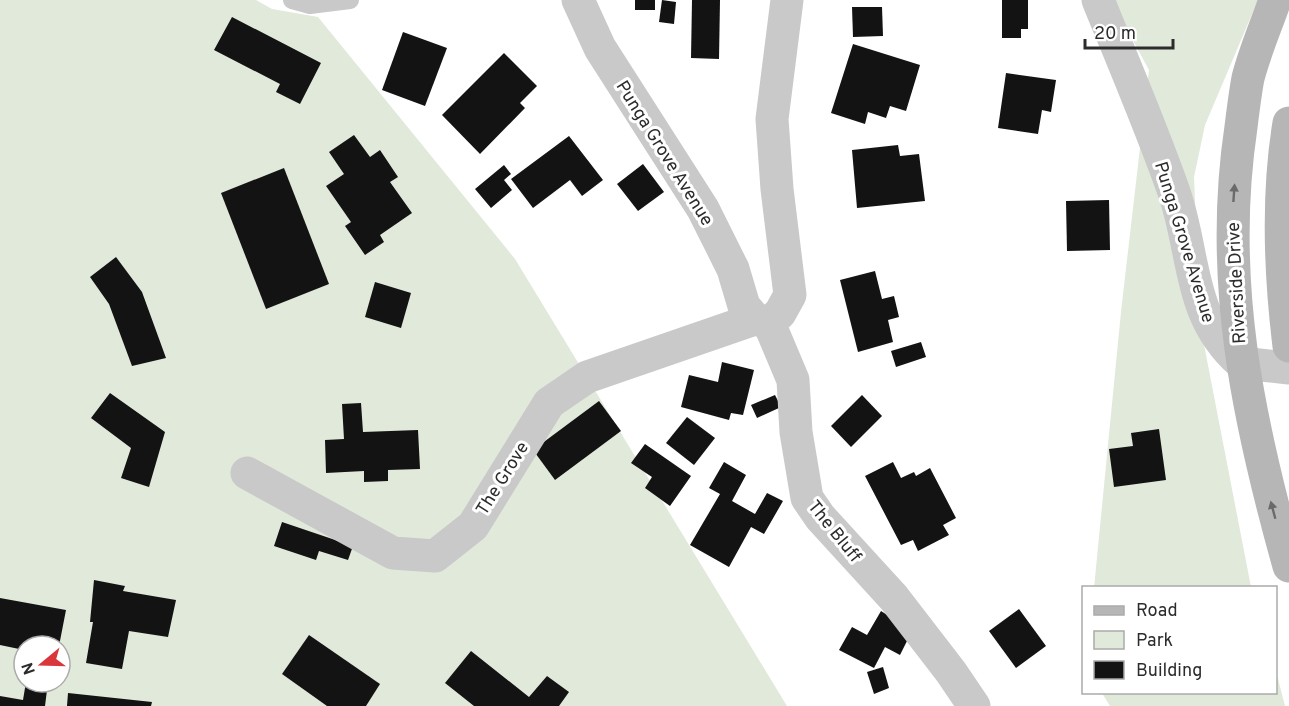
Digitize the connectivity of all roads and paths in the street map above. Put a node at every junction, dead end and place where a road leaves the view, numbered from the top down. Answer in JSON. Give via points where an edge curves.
{"nodes":[{"id":1,"x":292,"y":0,"type":"edge"},
{"id":2,"x":351,"y":0,"type":"edge"},
{"id":3,"x":578,"y":0,"type":"edge"},
{"id":4,"x":787,"y":0,"type":"edge"},
{"id":5,"x":1098,"y":0,"type":"edge"},
{"id":6,"x":1275,"y":0,"type":"edge"},
{"id":7,"x":1289,"y":123,"type":"edge"},
{"id":8,"x":762,"y":321,"type":"junction"},
{"id":9,"x":1289,"y":346,"type":"edge"},
{"id":10,"x":1241,"y":363,"type":"junction"},
{"id":11,"x":1289,"y":368,"type":"edge"},
{"id":12,"x":247,"y":473,"type":"dead end"},
{"id":13,"x":1289,"y":566,"type":"edge"},
{"id":14,"x":974,"y":706,"type":"edge"}],
"edges":[{"from":1,"to":2,"type":"lane","via":[[310,5]]},
{"from":3,"to":8,"type":"street","name":"Punga Grove Avenue","via":[[600,48],[703,209],[733,269],[744,306]]},
{"from":4,"to":8,"type":"street","via":[[772,119],[790,295],[780,313]]},
{"from":5,"to":10,"type":"street","name":"Punga Grove Avenue","via":[[1174,195],[1202,311],[1214,334]]},
{"from":10,"to":6,"type":"main road","name":"Riverside Drive","one_way":true,"via":[[1231,239],[1237,155],[1248,78]]},
{"from":7,"to":9,"type":"main road","via":[[1282,164]]},
{"from":8,"to":12,"type":"street","name":"The Grove","via":[[587,377],[549,403],[473,526],[435,556],[393,553]]},
{"from":8,"to":14,"type":"street","name":"The Bluff","via":[[793,380],[796,432],[807,498],[894,598]]},
{"from":10,"to":11,"type":"street"},
{"from":13,"to":10,"type":"main road","name":"Riverside Drive","one_way":true}]}
